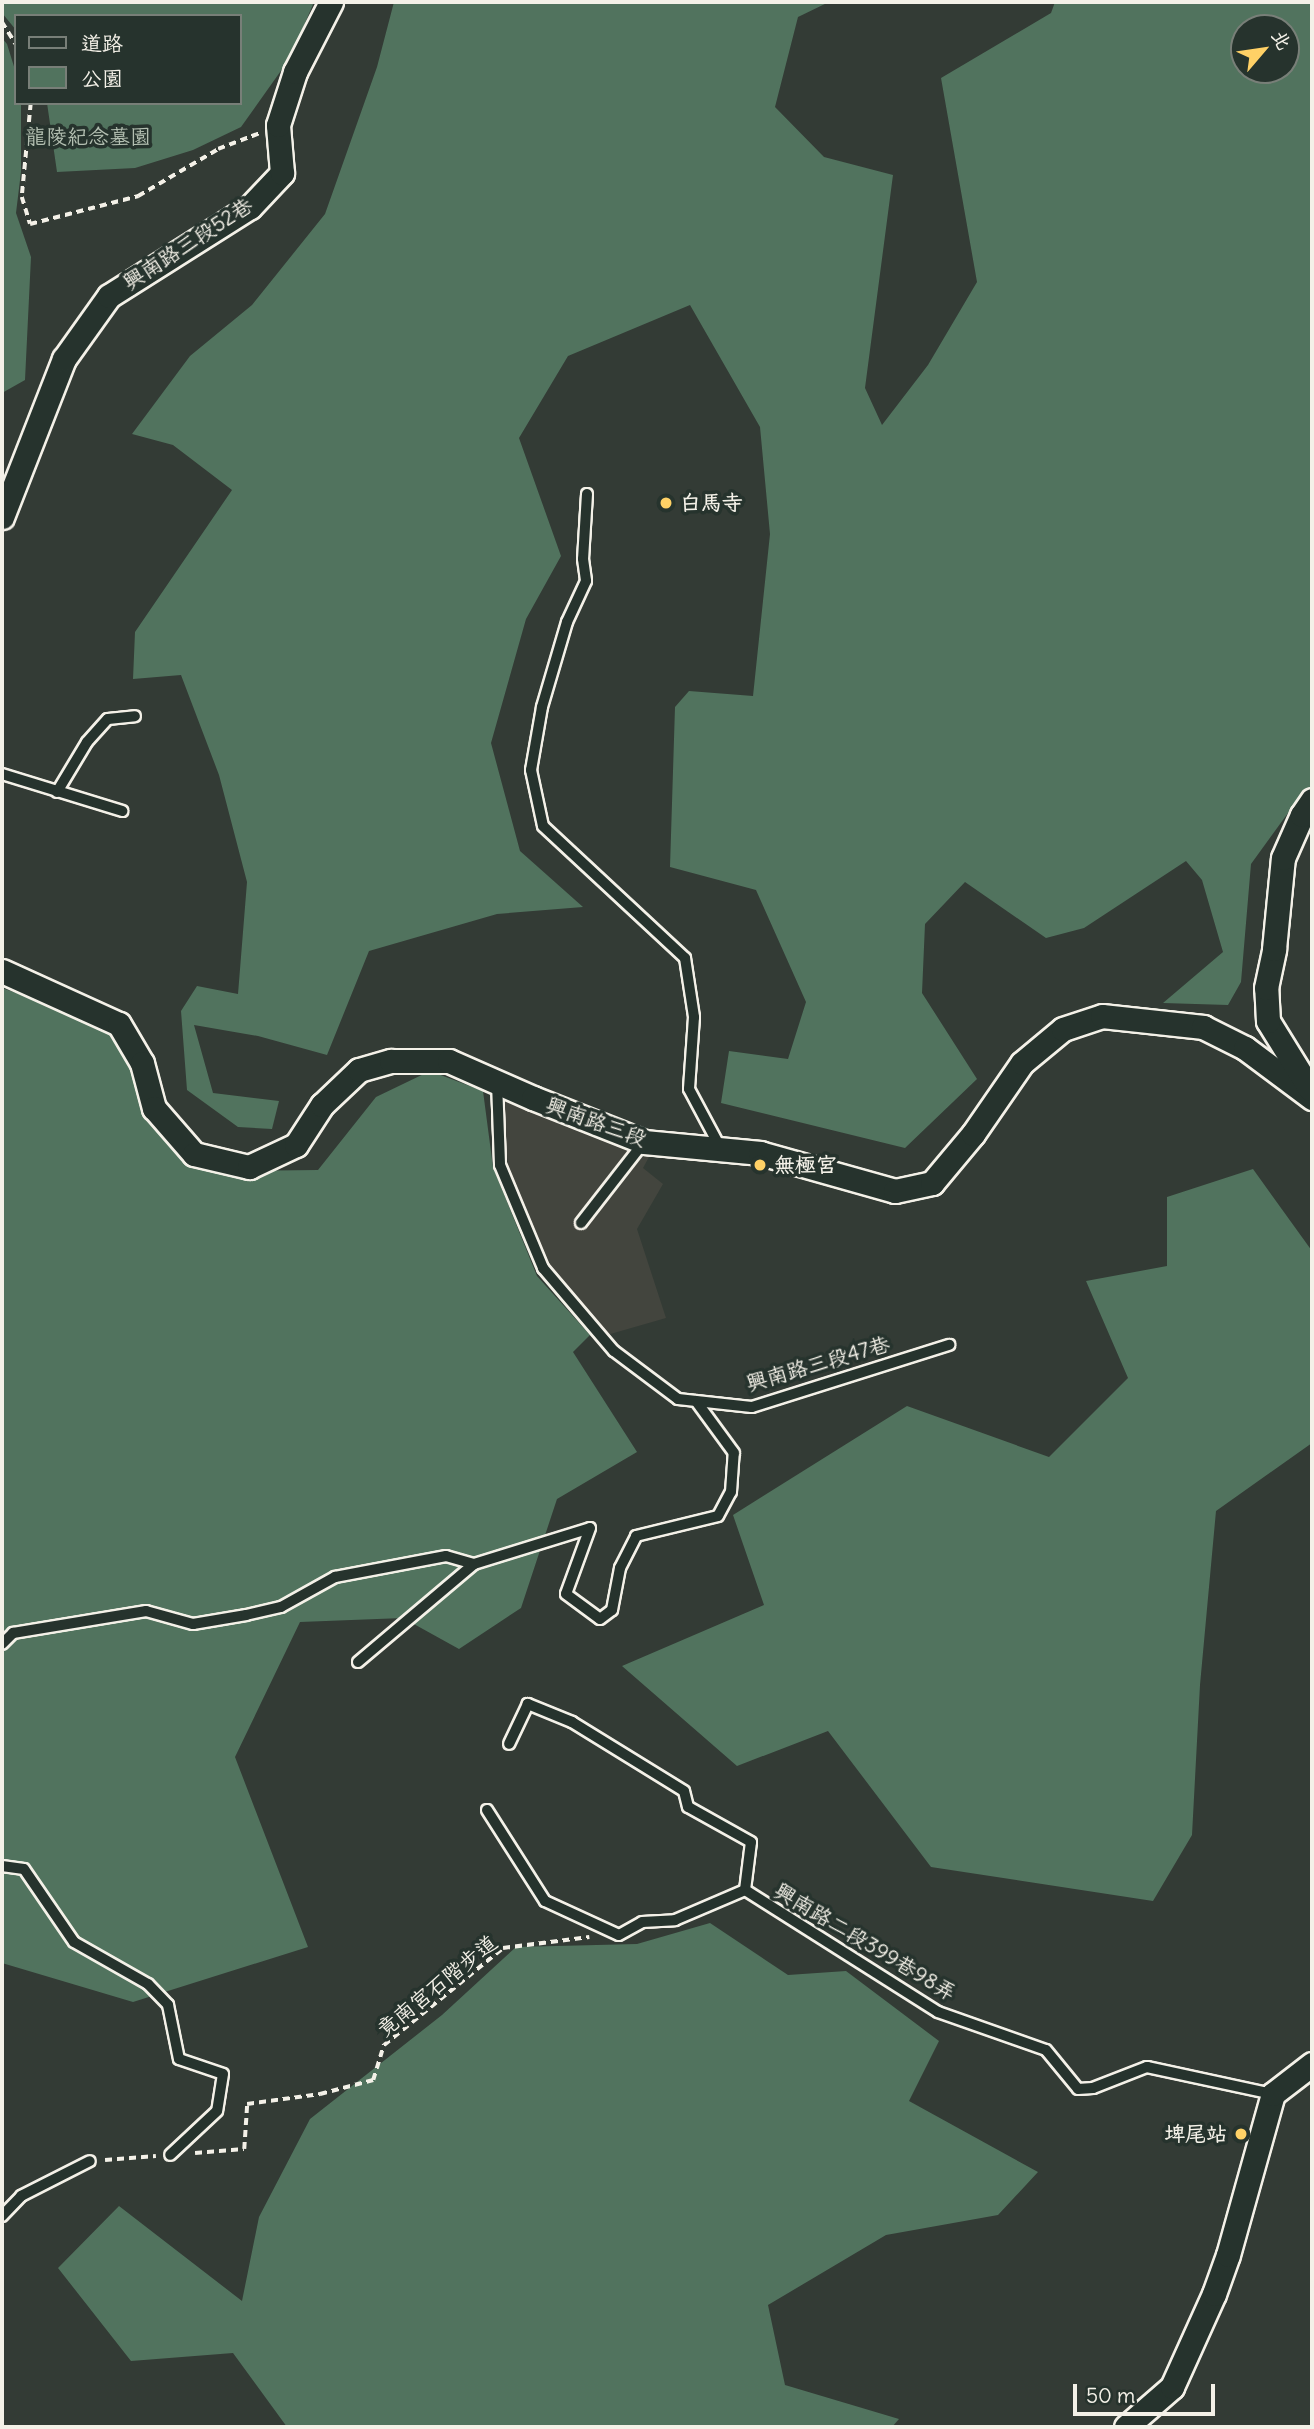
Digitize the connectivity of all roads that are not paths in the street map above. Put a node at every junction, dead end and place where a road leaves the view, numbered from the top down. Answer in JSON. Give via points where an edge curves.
{"nodes":[{"id":1,"x":331,"y":2,"type":"edge"},
{"id":2,"x":587,"y":494,"type":"dead end"},
{"id":3,"x":2,"y":517,"type":"edge"},
{"id":4,"x":135,"y":716,"type":"dead end"},
{"id":5,"x":2,"y":774,"type":"edge"},
{"id":6,"x":57,"y":792,"type":"junction"},
{"id":7,"x":1312,"y":800,"type":"edge"},
{"id":8,"x":122,"y":811,"type":"dead end"},
{"id":9,"x":2,"y":971,"type":"edge"},
{"id":10,"x":496,"y":1082,"type":"junction"},
{"id":11,"x":1312,"y":1092,"type":"edge"},
{"id":12,"x":1312,"y":1098,"type":"edge"},
{"id":13,"x":644,"y":1142,"type":"junction"},
{"id":14,"x":720,"y":1147,"type":"junction"},
{"id":15,"x":581,"y":1223,"type":"dead end"},
{"id":16,"x":949,"y":1345,"type":"dead end"},
{"id":17,"x":696,"y":1401,"type":"junction"},
{"id":18,"x":474,"y":1564,"type":"junction"},
{"id":19,"x":2,"y":1644,"type":"edge"},
{"id":20,"x":358,"y":1662,"type":"dead end"},
{"id":21,"x":509,"y":1744,"type":"dead end"},
{"id":22,"x":487,"y":1810,"type":"dead end"},
{"id":23,"x":2,"y":1866,"type":"edge"},
{"id":24,"x":744,"y":1890,"type":"junction"},
{"id":25,"x":1312,"y":2064,"type":"edge"},
{"id":26,"x":1273,"y":2094,"type":"junction"},
{"id":27,"x":170,"y":2155,"type":"road end"},
{"id":28,"x":90,"y":2161,"type":"road end"},
{"id":29,"x":2,"y":2216,"type":"edge"},
{"id":30,"x":1126,"y":2427,"type":"edge"}],
"edges":[{"from":1,"to":3,"type":"street","name":"興南路三段52巷","via":[[295,72],[278,125],[282,173],[250,207],[109,296],[64,359]]},
{"from":2,"to":14,"type":"lane","via":[[586,581],[567,622],[542,707],[531,770],[543,826],[685,958],[694,1017],[689,1089]]},
{"from":4,"to":6,"type":"lane","via":[[108,719]]},
{"from":5,"to":6,"type":"lane"},
{"from":6,"to":8,"type":"lane"},
{"from":7,"to":11,"type":"street","via":[[1283,858],[1266,988],[1268,1021]]},
{"from":9,"to":10,"type":"street","name":"興南路三段","via":[[119,1024],[142,1063],[154,1108],[194,1154],[249,1167],[296,1145],[322,1105],[359,1070],[391,1061],[449,1061]]},
{"from":10,"to":13,"type":"street","name":"興南路三段"},
{"from":10,"to":17,"type":"lane","name":"興南路三段47巷","via":[[500,1165],[543,1268],[614,1351],[678,1399]]},
{"from":12,"to":14,"type":"street","name":"興南路三段","via":[[1245,1048],[1203,1027],[1101,1016],[1063,1029],[1022,1063],[932,1183],[895,1191],[760,1153]]},
{"from":13,"to":14,"type":"street","name":"興南路三段"},
{"from":13,"to":15,"type":"lane"},
{"from":16,"to":17,"type":"lane","name":"興南路三段47巷","via":[[752,1407]]},
{"from":17,"to":18,"type":"lane","via":[[734,1453],[731,1492],[718,1516],[636,1536],[620,1567],[612,1610],[600,1619],[566,1594],[590,1528]]},
{"from":18,"to":19,"type":"lane","via":[[446,1556],[335,1577],[281,1606],[246,1615],[193,1624],[146,1611],[13,1633]]},
{"from":18,"to":20,"type":"lane"},
{"from":21,"to":24,"type":"lane","name":"興南路二段399巷98弄","via":[[528,1704],[572,1722],[684,1791],[688,1807],[751,1842]]},
{"from":22,"to":24,"type":"lane","name":"興南路二段399巷98弄","via":[[545,1901],[619,1935],[642,1922],[675,1920]]},
{"from":23,"to":27,"type":"lane","via":[[24,1869],[74,1942],[148,1984],[168,2005],[179,2059],[223,2074],[217,2111]]},
{"from":24,"to":26,"type":"lane","name":"興南路二段399巷98弄","via":[[938,2012],[1046,2050],[1077,2089],[1093,2088],[1147,2067]]},
{"from":25,"to":26,"type":"street"},
{"from":26,"to":30,"type":"street","via":[[1214,2294],[1172,2387]]},
{"from":28,"to":29,"type":"lane","via":[[21,2196]]}]}
